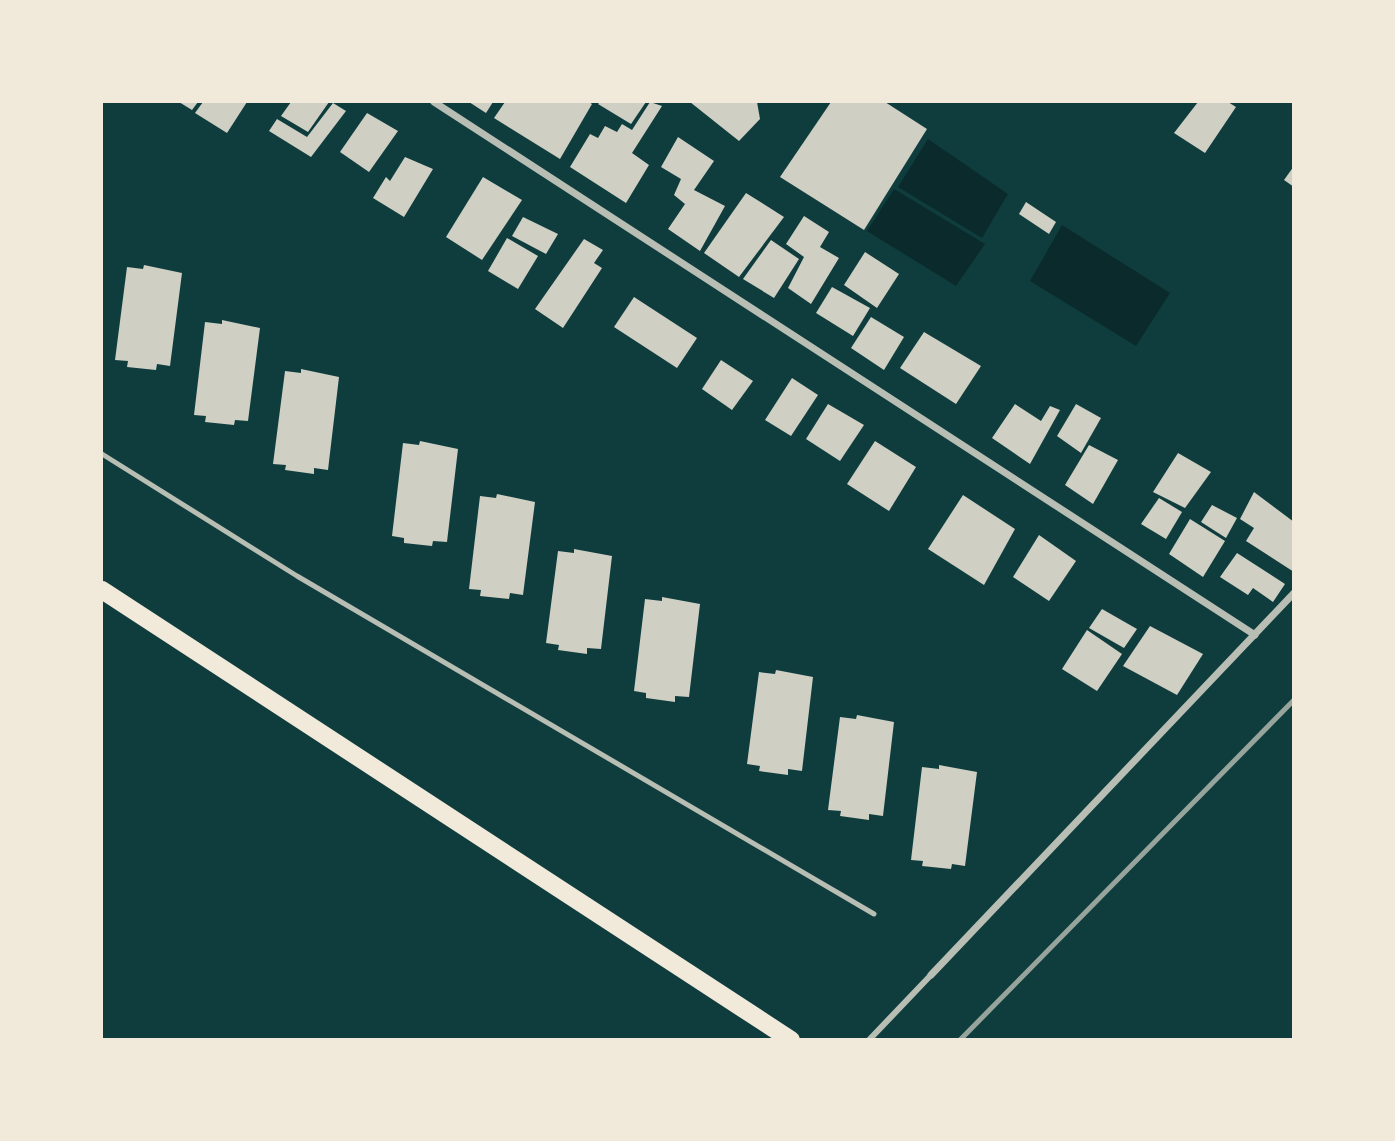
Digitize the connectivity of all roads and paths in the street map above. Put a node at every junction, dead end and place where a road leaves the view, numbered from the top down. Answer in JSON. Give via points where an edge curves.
{"nodes":[{"id":1,"x":435,"y":102,"type":"edge"},
{"id":2,"x":102,"y":454,"type":"edge"},
{"id":3,"x":102,"y":590,"type":"edge"},
{"id":4,"x":1293,"y":593,"type":"edge"},
{"id":5,"x":1255,"y":635,"type":"junction"},
{"id":6,"x":874,"y":914,"type":"dead end"},
{"id":7,"x":931,"y":975,"type":"joint"},
{"id":8,"x":790,"y":1040,"type":"edge"},
{"id":9,"x":869,"y":1040,"type":"edge"}],
"edges":[{"from":1,"to":5,"type":"street"},
{"from":2,"to":6,"type":"lane","via":[[297,576]]},
{"from":3,"to":8,"type":"main road"},
{"from":4,"to":5,"type":"street"},
{"from":5,"to":7,"type":"street"},
{"from":7,"to":9,"type":"street"}]}
